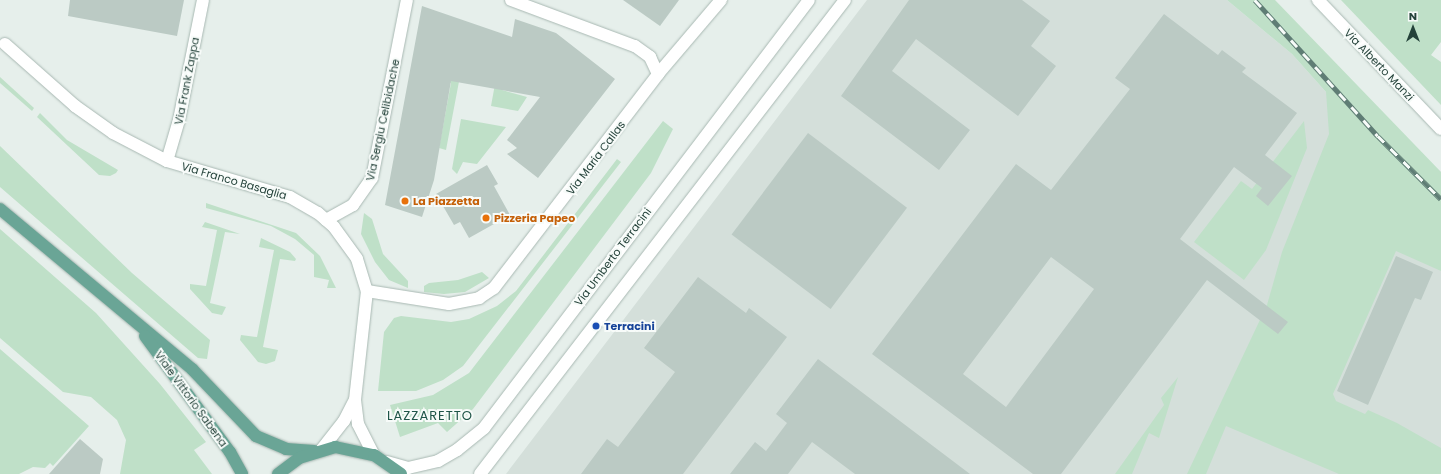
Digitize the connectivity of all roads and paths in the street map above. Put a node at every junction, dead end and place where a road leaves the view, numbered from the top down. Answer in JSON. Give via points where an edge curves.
{"nodes":[{"id":1,"x":203,"y":0,"type":"edge"},
{"id":2,"x":406,"y":0,"type":"edge"},
{"id":3,"x":511,"y":0,"type":"edge"},
{"id":4,"x":721,"y":0,"type":"edge"},
{"id":5,"x":809,"y":0,"type":"edge"},
{"id":6,"x":845,"y":0,"type":"edge"},
{"id":7,"x":1318,"y":0,"type":"edge"},
{"id":8,"x":5,"y":44,"type":"dead end"},
{"id":9,"x":658,"y":74,"type":"junction"},
{"id":10,"x":1441,"y":129,"type":"edge"},
{"id":11,"x":167,"y":161,"type":"junction"},
{"id":12,"x":0,"y":209,"type":"edge"},
{"id":13,"x":326,"y":220,"type":"junction"},
{"id":14,"x":367,"y":291,"type":"junction"},
{"id":15,"x":137,"y":326,"type":"junction"},
{"id":16,"x":355,"y":400,"type":"junction"},
{"id":17,"x":318,"y":450,"type":"junction"},
{"id":18,"x":374,"y":455,"type":"junction"},
{"id":19,"x":387,"y":462,"type":"junction"},
{"id":20,"x":242,"y":474,"type":"edge"},
{"id":21,"x":278,"y":474,"type":"edge"},
{"id":22,"x":400,"y":474,"type":"edge"},
{"id":23,"x":480,"y":474,"type":"edge"}],
"edges":[{"from":1,"to":11,"type":"street","name":"Via Frank Zappa","via":[[179,120]]},
{"from":2,"to":13,"type":"street","name":"Via Sergiu Celibidache","via":[[372,178],[353,205]]},
{"from":3,"to":9,"type":"street","via":[[635,46],[650,57]]},
{"from":4,"to":9,"type":"street","name":"Via Maria Callas"},
{"from":5,"to":19,"type":"street","name":"Via Umberto Terracini","via":[[484,428],[457,450],[438,461],[408,468]]},
{"from":6,"to":23,"type":"street"},
{"from":7,"to":10,"type":"street","name":"Via Alberto Manzi"},
{"from":8,"to":11,"type":"street","name":"Via Franco Basaglia","via":[[97,123]]},
{"from":9,"to":14,"type":"street","name":"Via Maria Callas","via":[[494,288],[479,298],[449,304]]},
{"from":11,"to":13,"type":"street","name":"Via Franco Basaglia","via":[[290,197]]},
{"from":12,"to":15,"type":"main road","name":"Viale Vittorio Sabena"},
{"from":13,"to":14,"type":"street","name":"Via Franco Basaglia","via":[[357,259]]},
{"from":14,"to":16,"type":"street","name":"Via Franco Basaglia"},
{"from":15,"to":17,"type":"main road","name":"Viale Vittorio Sabena","via":[[192,369],[263,441],[286,449]]},
{"from":15,"to":20,"type":"main road","name":"Viale Vittorio Sabena","via":[[230,452]]},
{"from":16,"to":17,"type":"street","name":"Via Franco Basaglia","via":[[344,421]]},
{"from":16,"to":18,"type":"street","name":"Via Franco Basaglia","via":[[358,424]]},
{"from":17,"to":18,"type":"main road","name":"Viale Vittorio Sabena","via":[[348,448]]},
{"from":17,"to":21,"type":"main road","via":[[299,458]]},
{"from":18,"to":19,"type":"main road","name":"Viale Vittorio Sabena"},
{"from":19,"to":22,"type":"main road","name":"Viale Vittorio Sabena"}]}
